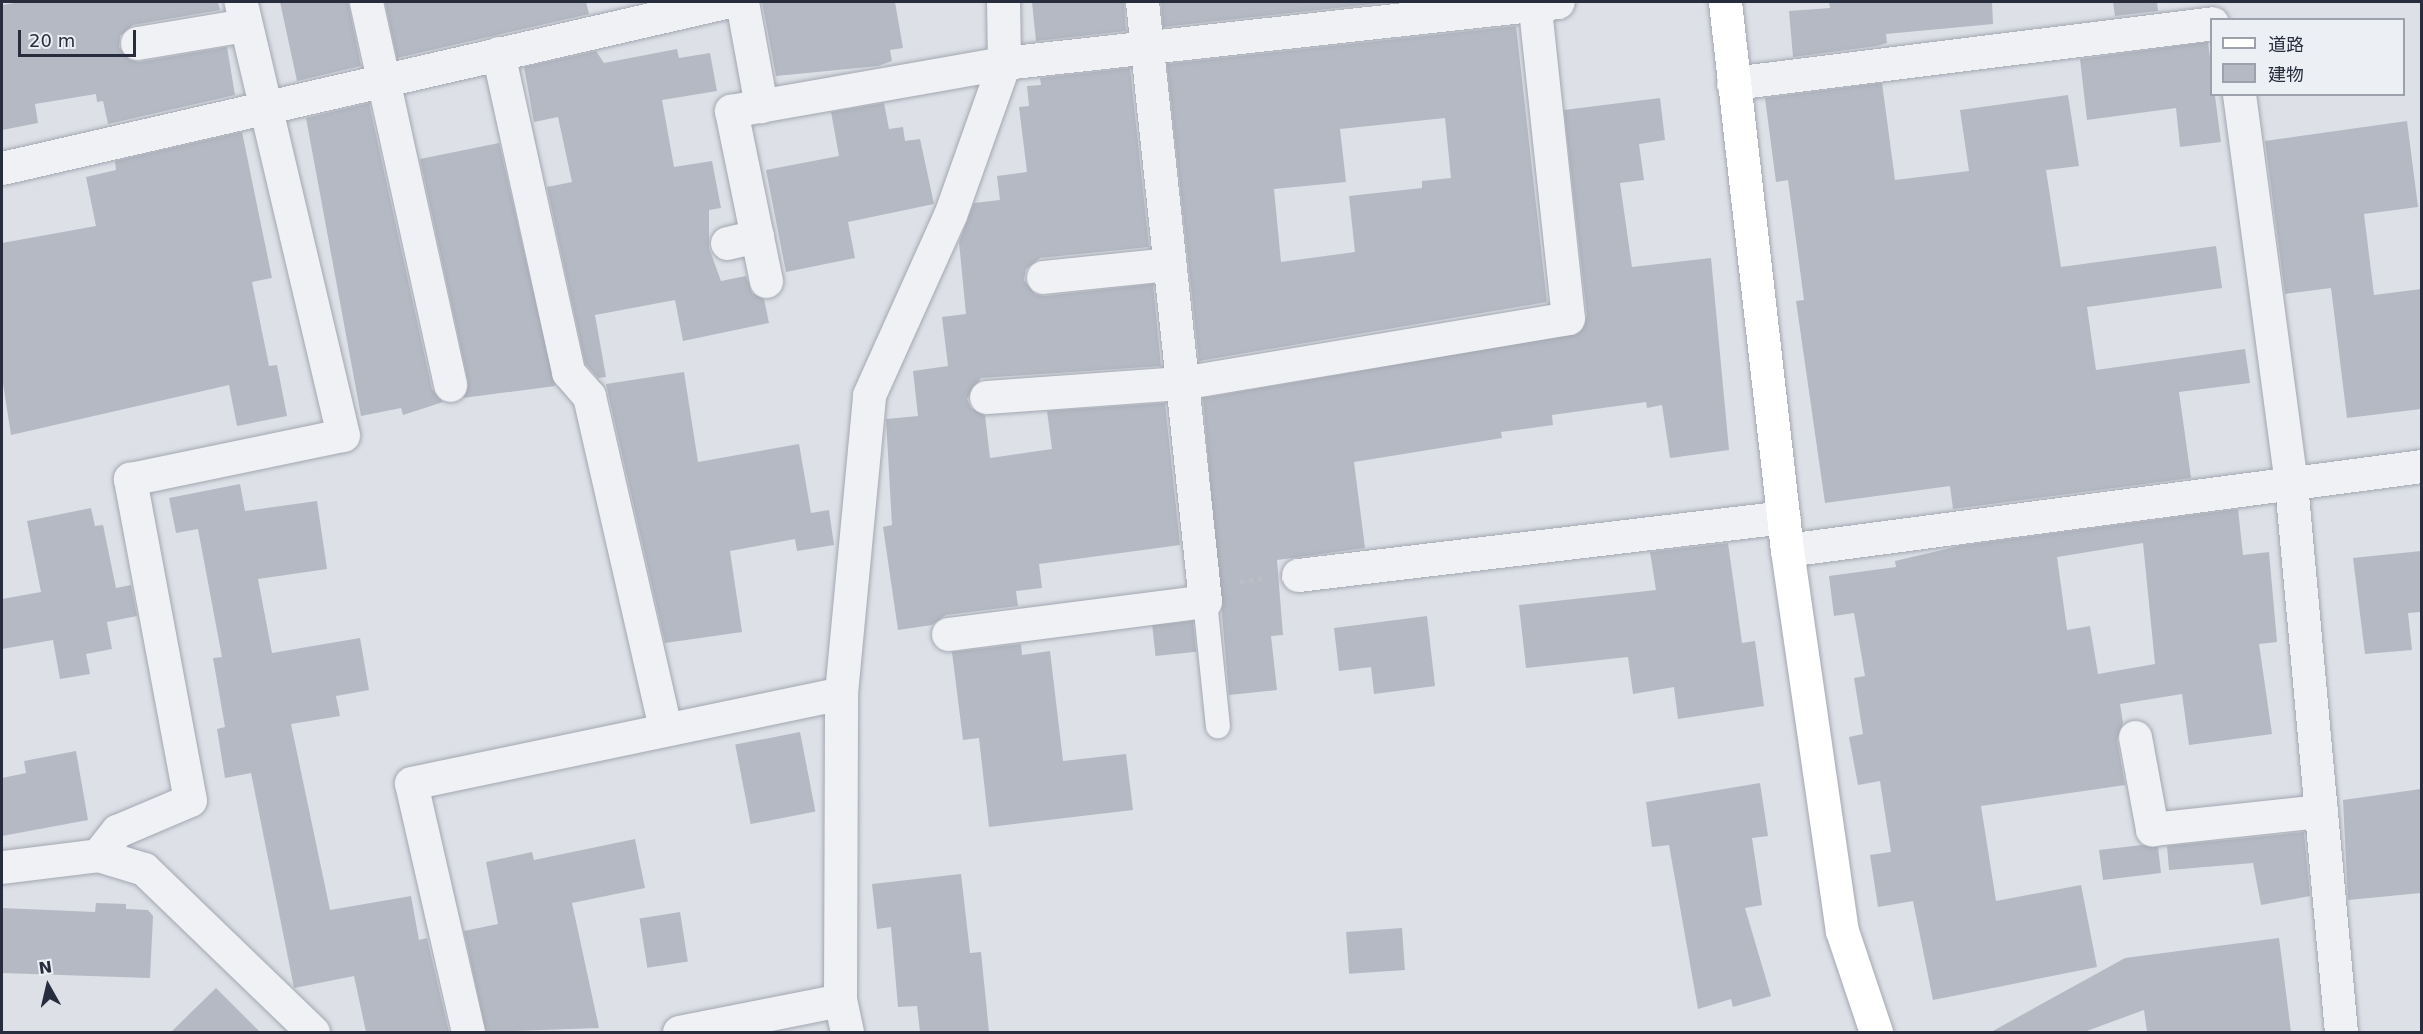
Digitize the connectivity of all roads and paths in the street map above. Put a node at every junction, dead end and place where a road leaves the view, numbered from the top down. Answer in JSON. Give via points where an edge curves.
{"nodes":[{"id":1,"x":366,"y":2,"type":"edge"},
{"id":2,"x":725,"y":2,"type":"edge"},
{"id":3,"x":742,"y":2,"type":"edge"},
{"id":4,"x":1003,"y":2,"type":"edge"},
{"id":5,"x":1142,"y":2,"type":"edge"},
{"id":6,"x":1542,"y":2,"type":"edge"},
{"id":7,"x":1725,"y":2,"type":"edge"},
{"id":8,"x":2226,"y":2,"type":"edge"},
{"id":9,"x":243,"y":13,"type":"edge"},
{"id":10,"x":1342,"y":13,"type":"edge"},
{"id":11,"x":607,"y":15,"type":"edge"},
{"id":12,"x":2229,"y":18,"type":"edge"},
{"id":13,"x":2210,"y":23,"type":"edge"},
{"id":14,"x":137,"y":43,"type":"dead end"},
{"id":15,"x":1144,"y":45,"type":"junction"},
{"id":16,"x":498,"y":53,"type":"junction"},
{"id":17,"x":1004,"y":63,"type":"junction"},
{"id":18,"x":383,"y":78,"type":"junction"},
{"id":19,"x":1733,"y":83,"type":"junction"},
{"id":20,"x":2239,"y":96,"type":"edge"},
{"id":21,"x":264,"y":105,"type":"junction"},
{"id":22,"x":761,"y":106,"type":"junction"},
{"id":23,"x":2,"y":168,"type":"edge"},
{"id":24,"x":1168,"y":264,"type":"junction"},
{"id":25,"x":1043,"y":278,"type":"dead end"},
{"id":26,"x":766,"y":281,"type":"dead end"},
{"id":27,"x":1181,"y":383,"type":"junction"},
{"id":28,"x":450,"y":385,"type":"dead end"},
{"id":29,"x":986,"y":397,"type":"dead end"},
{"id":30,"x":2421,"y":466,"type":"edge"},
{"id":31,"x":2291,"y":484,"type":"junction"},
{"id":32,"x":1784,"y":517,"type":"junction"},
{"id":33,"x":1787,"y":550,"type":"junction"},
{"id":34,"x":1298,"y":575,"type":"joint"},
{"id":35,"x":1204,"y":593,"type":"junction"},
{"id":36,"x":948,"y":634,"type":"dead end"},
{"id":37,"x":841,"y":693,"type":"junction"},
{"id":38,"x":1218,"y":726,"type":"dead end"},
{"id":39,"x":665,"y":727,"type":"junction"},
{"id":40,"x":2135,"y":737,"type":"dead end"},
{"id":41,"x":2321,"y":811,"type":"junction"},
{"id":42,"x":98,"y":855,"type":"junction"},
{"id":43,"x":2,"y":867,"type":"edge"},
{"id":44,"x":840,"y":1000,"type":"junction"},
{"id":45,"x":313,"y":1032,"type":"edge"},
{"id":46,"x":468,"y":1032,"type":"edge"},
{"id":47,"x":679,"y":1032,"type":"edge"},
{"id":48,"x":847,"y":1032,"type":"edge"},
{"id":49,"x":1876,"y":1032,"type":"edge"},
{"id":50,"x":2342,"y":1032,"type":"edge"}],
"edges":[{"from":1,"to":18,"type":"street"},
{"from":2,"to":11,"type":"street"},
{"from":3,"to":22,"type":"street"},
{"from":4,"to":17,"type":"street"},
{"from":5,"to":15,"type":"street"},
{"from":6,"to":10,"type":"street"},
{"from":6,"to":27,"type":"street","via":[[1568,318]]},
{"from":7,"to":19,"type":"street"},
{"from":8,"to":12,"type":"street"},
{"from":9,"to":14,"type":"street"},
{"from":9,"to":21,"type":"street"},
{"from":10,"to":15,"type":"street"},
{"from":11,"to":16,"type":"street"},
{"from":13,"to":19,"type":"street"},
{"from":15,"to":17,"type":"street"},
{"from":15,"to":24,"type":"street"},
{"from":16,"to":18,"type":"street"},
{"from":16,"to":39,"type":"street","via":[[568,372],[589,396]]},
{"from":17,"to":22,"type":"street"},
{"from":17,"to":37,"type":"street","via":[[950,215],[869,395]]},
{"from":18,"to":21,"type":"street"},
{"from":18,"to":28,"type":"street"},
{"from":19,"to":32,"type":"street"},
{"from":20,"to":31,"type":"street"},
{"from":21,"to":23,"type":"street"},
{"from":21,"to":42,"type":"street","via":[[343,435],[130,479],[190,800],[117,831]]},
{"from":22,"to":26,"type":"street","via":[[731,111],[742,240]]},
{"from":24,"to":25,"type":"street"},
{"from":24,"to":27,"type":"street"},
{"from":27,"to":29,"type":"street"},
{"from":27,"to":35,"type":"street"},
{"from":30,"to":31,"type":"street"},
{"from":31,"to":33,"type":"street"},
{"from":31,"to":41,"type":"street"},
{"from":32,"to":33,"type":"street"},
{"from":32,"to":34,"type":"street"},
{"from":33,"to":49,"type":"street","via":[[1842,931]]},
{"from":34,"to":35,"type":"path"},
{"from":35,"to":36,"type":"street"},
{"from":35,"to":38,"type":"lane"},
{"from":37,"to":39,"type":"street"},
{"from":37,"to":44,"type":"street"},
{"from":39,"to":46,"type":"street","via":[[411,783]]},
{"from":40,"to":41,"type":"street","via":[[2152,828]]},
{"from":41,"to":50,"type":"street"},
{"from":42,"to":43,"type":"street"},
{"from":42,"to":45,"type":"street","via":[[144,869]]},
{"from":44,"to":47,"type":"street"},
{"from":44,"to":48,"type":"street"}]}
